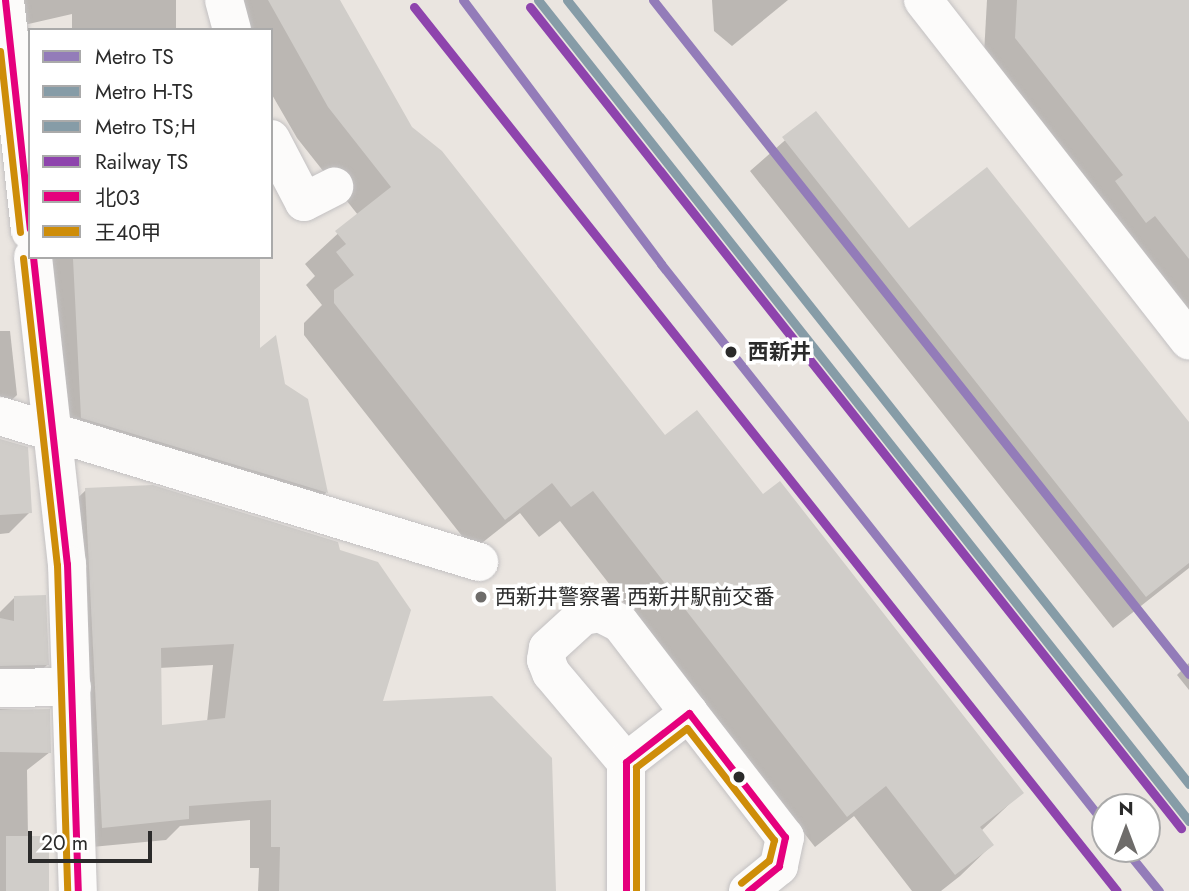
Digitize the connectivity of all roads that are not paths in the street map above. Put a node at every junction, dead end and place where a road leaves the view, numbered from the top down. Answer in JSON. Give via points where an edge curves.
{"nodes":[{"id":1,"x":5,"y":0,"type":"edge"},
{"id":2,"x":224,"y":0,"type":"edge"},
{"id":3,"x":923,"y":0,"type":"edge"},
{"id":4,"x":231,"y":28,"type":"edge"},
{"id":5,"x":273,"y":143,"type":"edge"},
{"id":6,"x":334,"y":187,"type":"dead end"},
{"id":7,"x":28,"y":207,"type":"edge"},
{"id":8,"x":33,"y":259,"type":"edge"},
{"id":9,"x":1189,"y":341,"type":"edge"},
{"id":10,"x":0,"y":416,"type":"edge"},
{"id":11,"x":54,"y":436,"type":"junction"},
{"id":12,"x":479,"y":562,"type":"dead end"},
{"id":13,"x":72,"y":687,"type":"junction"},
{"id":14,"x":0,"y":688,"type":"edge"},
{"id":15,"x":689,"y":713,"type":"junction"},
{"id":16,"x":626,"y":762,"type":"junction"},
{"id":17,"x":78,"y":891,"type":"edge"},
{"id":18,"x":626,"y":891,"type":"edge"},
{"id":19,"x":748,"y":891,"type":"edge"}],
"edges":[{"from":1,"to":7,"type":"street"},
{"from":2,"to":4,"type":"street"},
{"from":3,"to":9,"type":"street"},
{"from":5,"to":6,"type":"street","via":[[304,202]]},
{"from":8,"to":11,"type":"street"},
{"from":10,"to":11,"type":"street"},
{"from":11,"to":12,"type":"street"},
{"from":11,"to":13,"type":"street","via":[[67,564]]},
{"from":13,"to":14,"type":"street"},
{"from":13,"to":17,"type":"street"},
{"from":15,"to":16,"type":"street"},
{"from":15,"to":16,"type":"street","via":[[620,623],[600,612],[583,616],[548,648],[546,660],[551,673]]},
{"from":15,"to":19,"type":"street","via":[[785,837],[779,866]]},
{"from":16,"to":18,"type":"street"}]}
